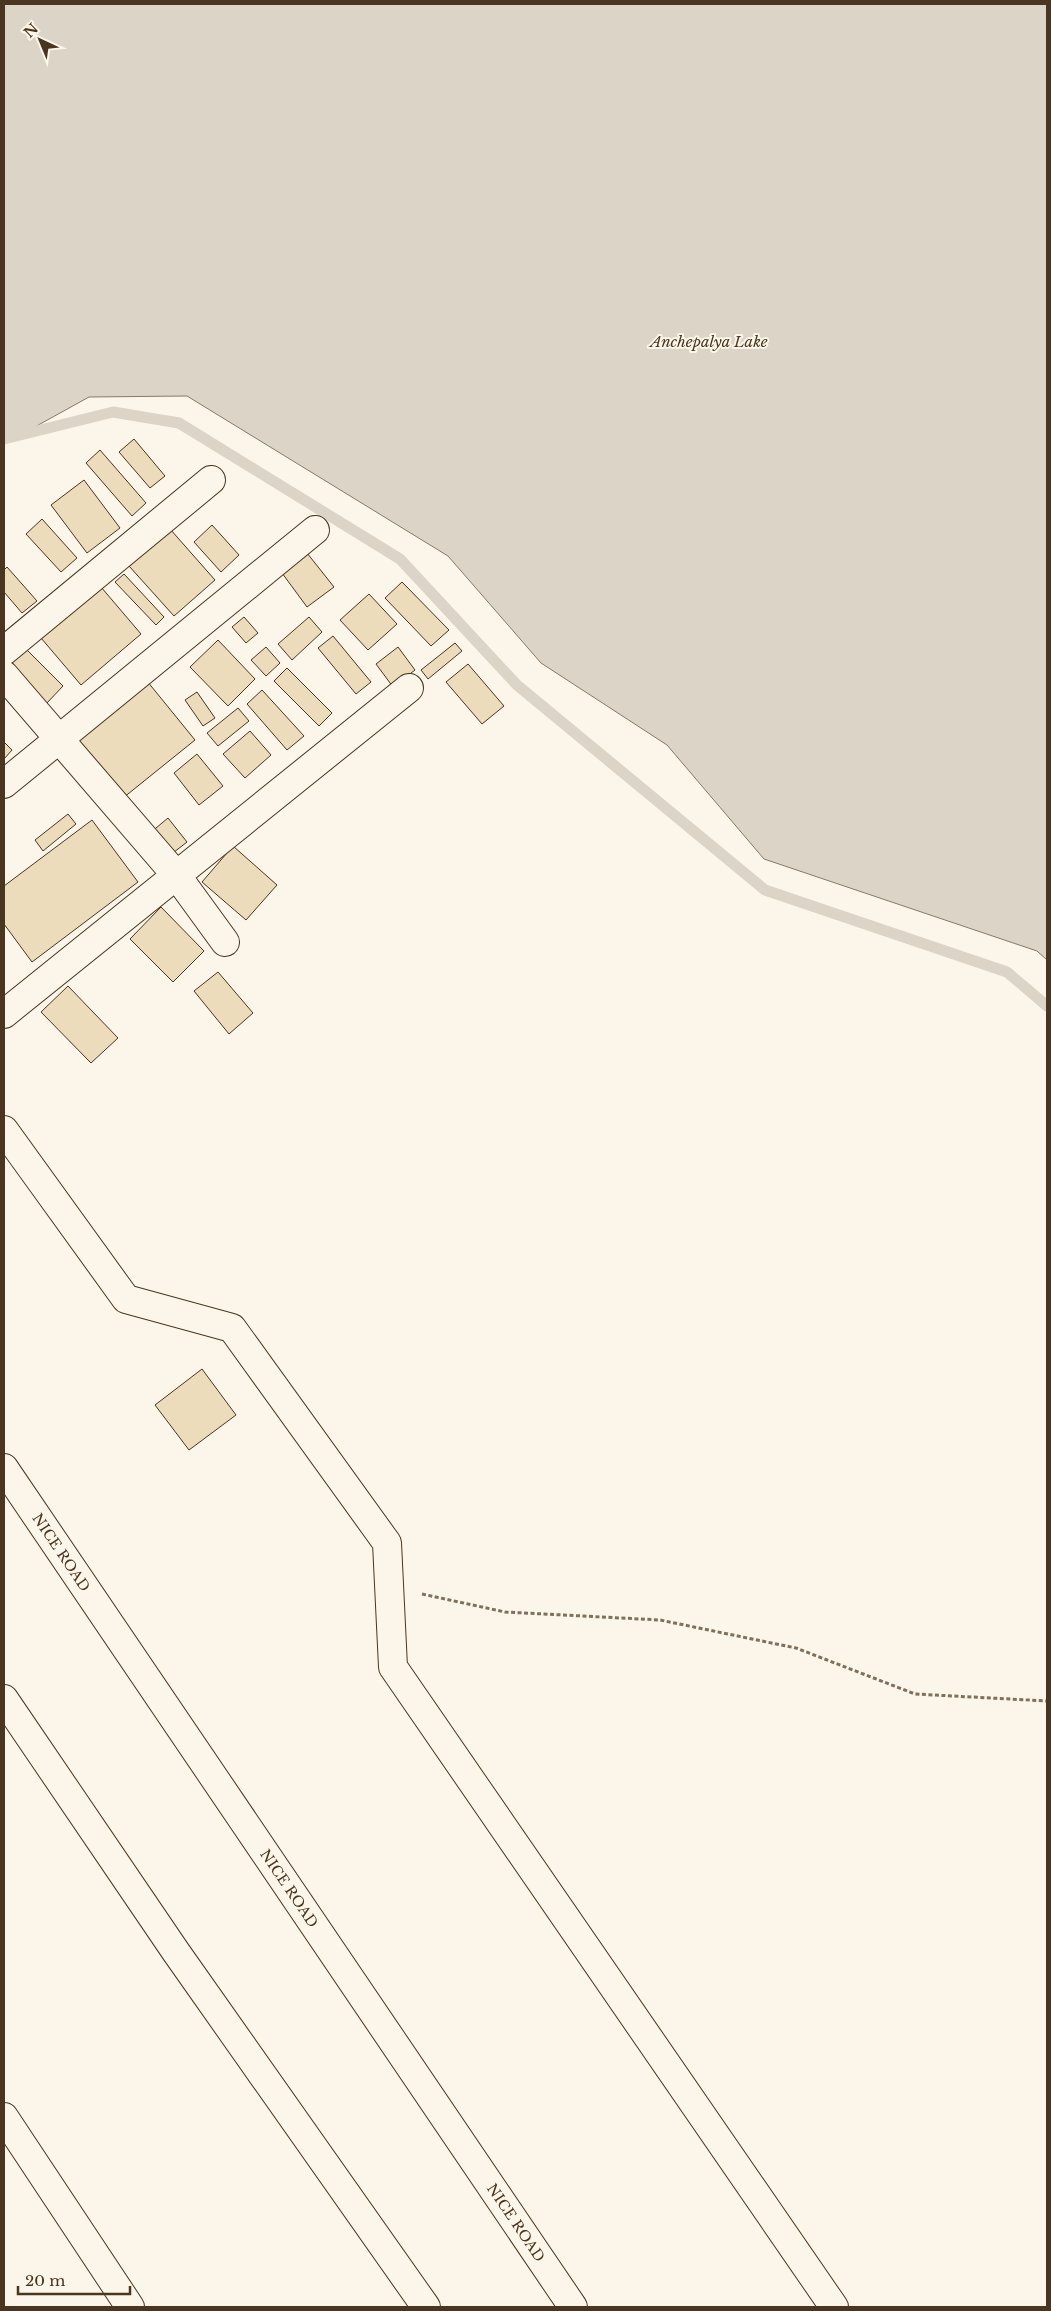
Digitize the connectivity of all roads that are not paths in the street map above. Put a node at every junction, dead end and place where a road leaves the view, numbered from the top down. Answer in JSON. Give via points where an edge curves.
{"nodes":[{"id":1,"x":211,"y":480,"type":"dead end"},
{"id":2,"x":314,"y":530,"type":"dead end"},
{"id":3,"x":4,"y":651,"type":"edge"},
{"id":4,"x":4,"y":675,"type":"edge"},
{"id":5,"x":409,"y":688,"type":"dead end"},
{"id":6,"x":60,"y":740,"type":"junction"},
{"id":7,"x":4,"y":784,"type":"edge"},
{"id":8,"x":177,"y":876,"type":"junction"},
{"id":9,"x":225,"y":942,"type":"dead end"},
{"id":10,"x":4,"y":1014,"type":"edge"},
{"id":11,"x":4,"y":1130,"type":"edge"},
{"id":12,"x":4,"y":1468,"type":"edge"},
{"id":13,"x":4,"y":1699,"type":"edge"},
{"id":14,"x":4,"y":2117,"type":"edge"},
{"id":15,"x":130,"y":2307,"type":"edge"},
{"id":16,"x":426,"y":2307,"type":"edge"},
{"id":17,"x":573,"y":2307,"type":"edge"},
{"id":18,"x":834,"y":2307,"type":"edge"}],
"edges":[{"from":1,"to":3,"type":"main road"},
{"from":2,"to":6,"type":"main road"},
{"from":4,"to":6,"type":"main road"},
{"from":5,"to":8,"type":"main road"},
{"from":6,"to":7,"type":"main road"},
{"from":6,"to":8,"type":"main road"},
{"from":8,"to":9,"type":"main road"},
{"from":8,"to":10,"type":"main road"},
{"from":11,"to":18,"type":"main road","via":[[126,1299],[232,1328],[387,1543],[393,1667]]},
{"from":12,"to":17,"type":"main road","name":"NICE ROAD"},
{"from":13,"to":16,"type":"main road","via":[[176,1952]]},
{"from":14,"to":15,"type":"main road"}]}
